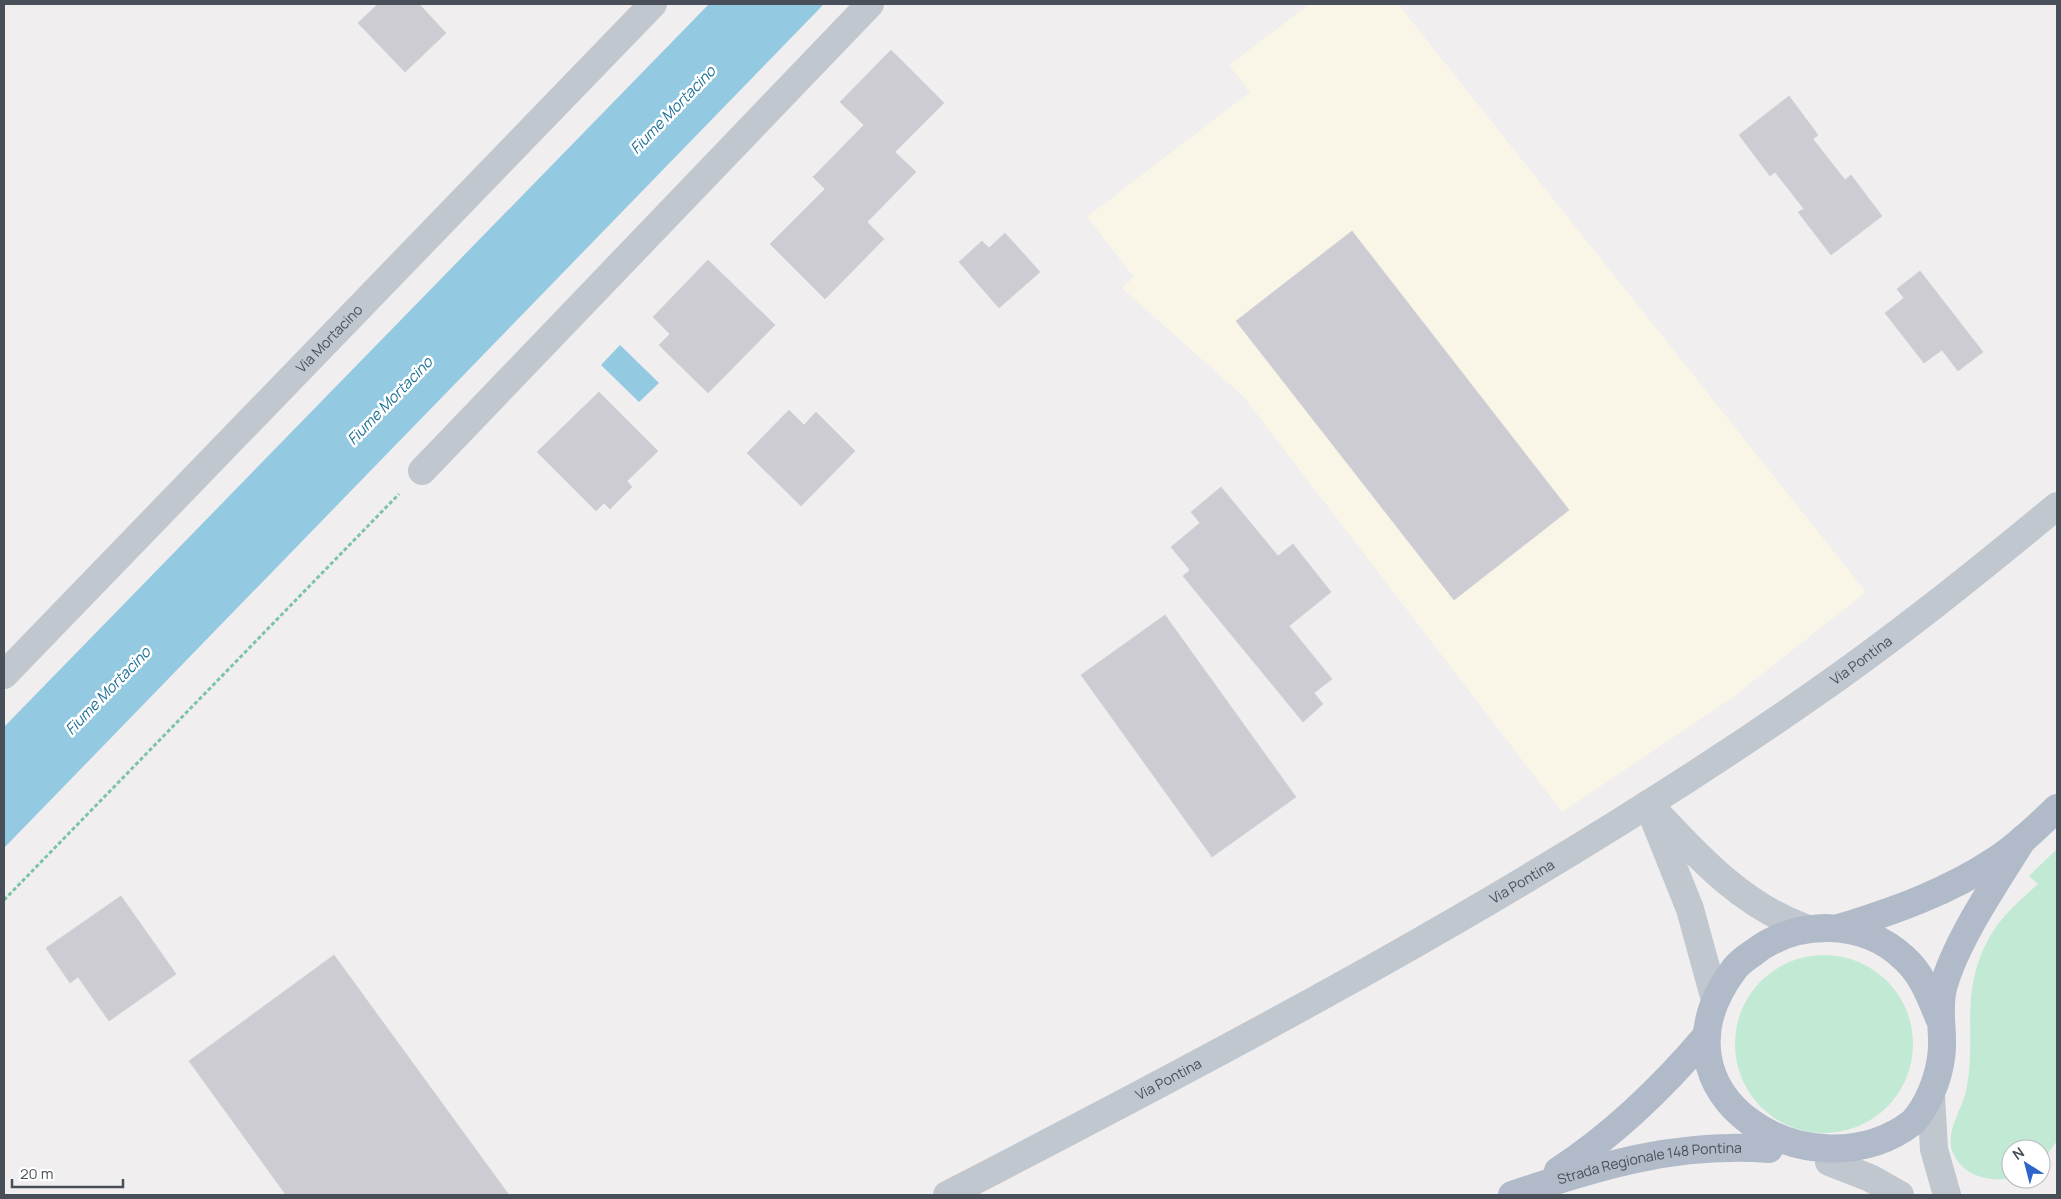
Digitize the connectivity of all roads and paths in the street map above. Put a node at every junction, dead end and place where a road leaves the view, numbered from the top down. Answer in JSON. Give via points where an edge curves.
{"nodes":[{"id":1,"x":653,"y":4,"type":"edge"},
{"id":2,"x":870,"y":4,"type":"edge"},
{"id":3,"x":422,"y":471,"type":"joint"},
{"id":4,"x":2057,"y":506,"type":"edge"},
{"id":5,"x":4,"y":675,"type":"edge"},
{"id":6,"x":1648,"y":804,"type":"junction"},
{"id":7,"x":2057,"y":808,"type":"edge"},
{"id":8,"x":2023,"y":839,"type":"junction"},
{"id":9,"x":4,"y":900,"type":"edge"},
{"id":10,"x":1805,"y":928,"type":"junction"},
{"id":11,"x":1839,"y":928,"type":"junction"},
{"id":12,"x":1715,"y":1000,"type":"junction"},
{"id":13,"x":1939,"y":1018,"type":"junction"},
{"id":14,"x":1707,"y":1035,"type":"junction"},
{"id":15,"x":1930,"y":1095,"type":"junction"},
{"id":16,"x":1769,"y":1149,"type":"junction"},
{"id":17,"x":1829,"y":1162,"type":"junction"},
{"id":18,"x":1522,"y":1192,"type":"edge"},
{"id":19,"x":947,"y":1195,"type":"edge"},
{"id":20,"x":1900,"y":1195,"type":"edge"},
{"id":21,"x":1947,"y":1195,"type":"edge"}],
"edges":[{"from":1,"to":5,"type":"street","name":"Via Mortacino"},
{"from":2,"to":3,"type":"street"},
{"from":3,"to":9,"type":"path"},
{"from":4,"to":6,"type":"street","name":"Via Pontina","via":[[1879,647],[1807,699]]},
{"from":6,"to":10,"type":"street","via":[[1706,864],[1742,895],[1782,920]]},
{"from":6,"to":12,"type":"street","via":[[1690,909]]},
{"from":6,"to":19,"type":"street","name":"Via Pontina","via":[[1338,987],[1162,1084]]},
{"from":7,"to":8,"type":"main road","name":"Strada Regionale 148 Pontina"},
{"from":8,"to":11,"type":"main road","name":"Strada Regionale 148 Pontina","via":[[1990,864],[1932,896]]},
{"from":8,"to":13,"type":"main road","name":"Strada Regionale 148 Pontina","via":[[1982,905],[1958,953],[1944,988]]},
{"from":10,"to":11,"type":"main road","name":"Strada Regionale 148 Pontina"},
{"from":10,"to":12,"type":"main road","name":"Strada Regionale 148 Pontina","via":[[1768,941],[1736,966]]},
{"from":11,"to":13,"type":"main road","name":"Strada Regionale 148 Pontina","via":[[1874,938],[1904,957],[1926,985]]},
{"from":12,"to":14,"type":"main road","name":"Strada Regionale 148 Pontina"},
{"from":13,"to":15,"type":"main road","name":"Strada Regionale 148 Pontina","via":[[1942,1057]]},
{"from":14,"to":16,"type":"main road","name":"Strada Regionale 148 Pontina","via":[[1709,1069],[1721,1101],[1742,1129]]},
{"from":14,"to":18,"type":"main road","name":"Strada Regionale 148 Pontina","via":[[1629,1118],[1574,1161]]},
{"from":15,"to":17,"type":"main road","name":"Strada Regionale 148 Pontina","via":[[1913,1122],[1889,1143],[1860,1157]]},
{"from":15,"to":21,"type":"street","via":[[1934,1149]]},
{"from":16,"to":17,"type":"main road","name":"Strada Regionale 148 Pontina","via":[[1798,1159]]},
{"from":16,"to":18,"type":"main road","name":"Strada Regionale 148 Pontina","via":[[1717,1147],[1671,1152],[1609,1164]]},
{"from":17,"to":20,"type":"street","via":[[1870,1178]]}]}
